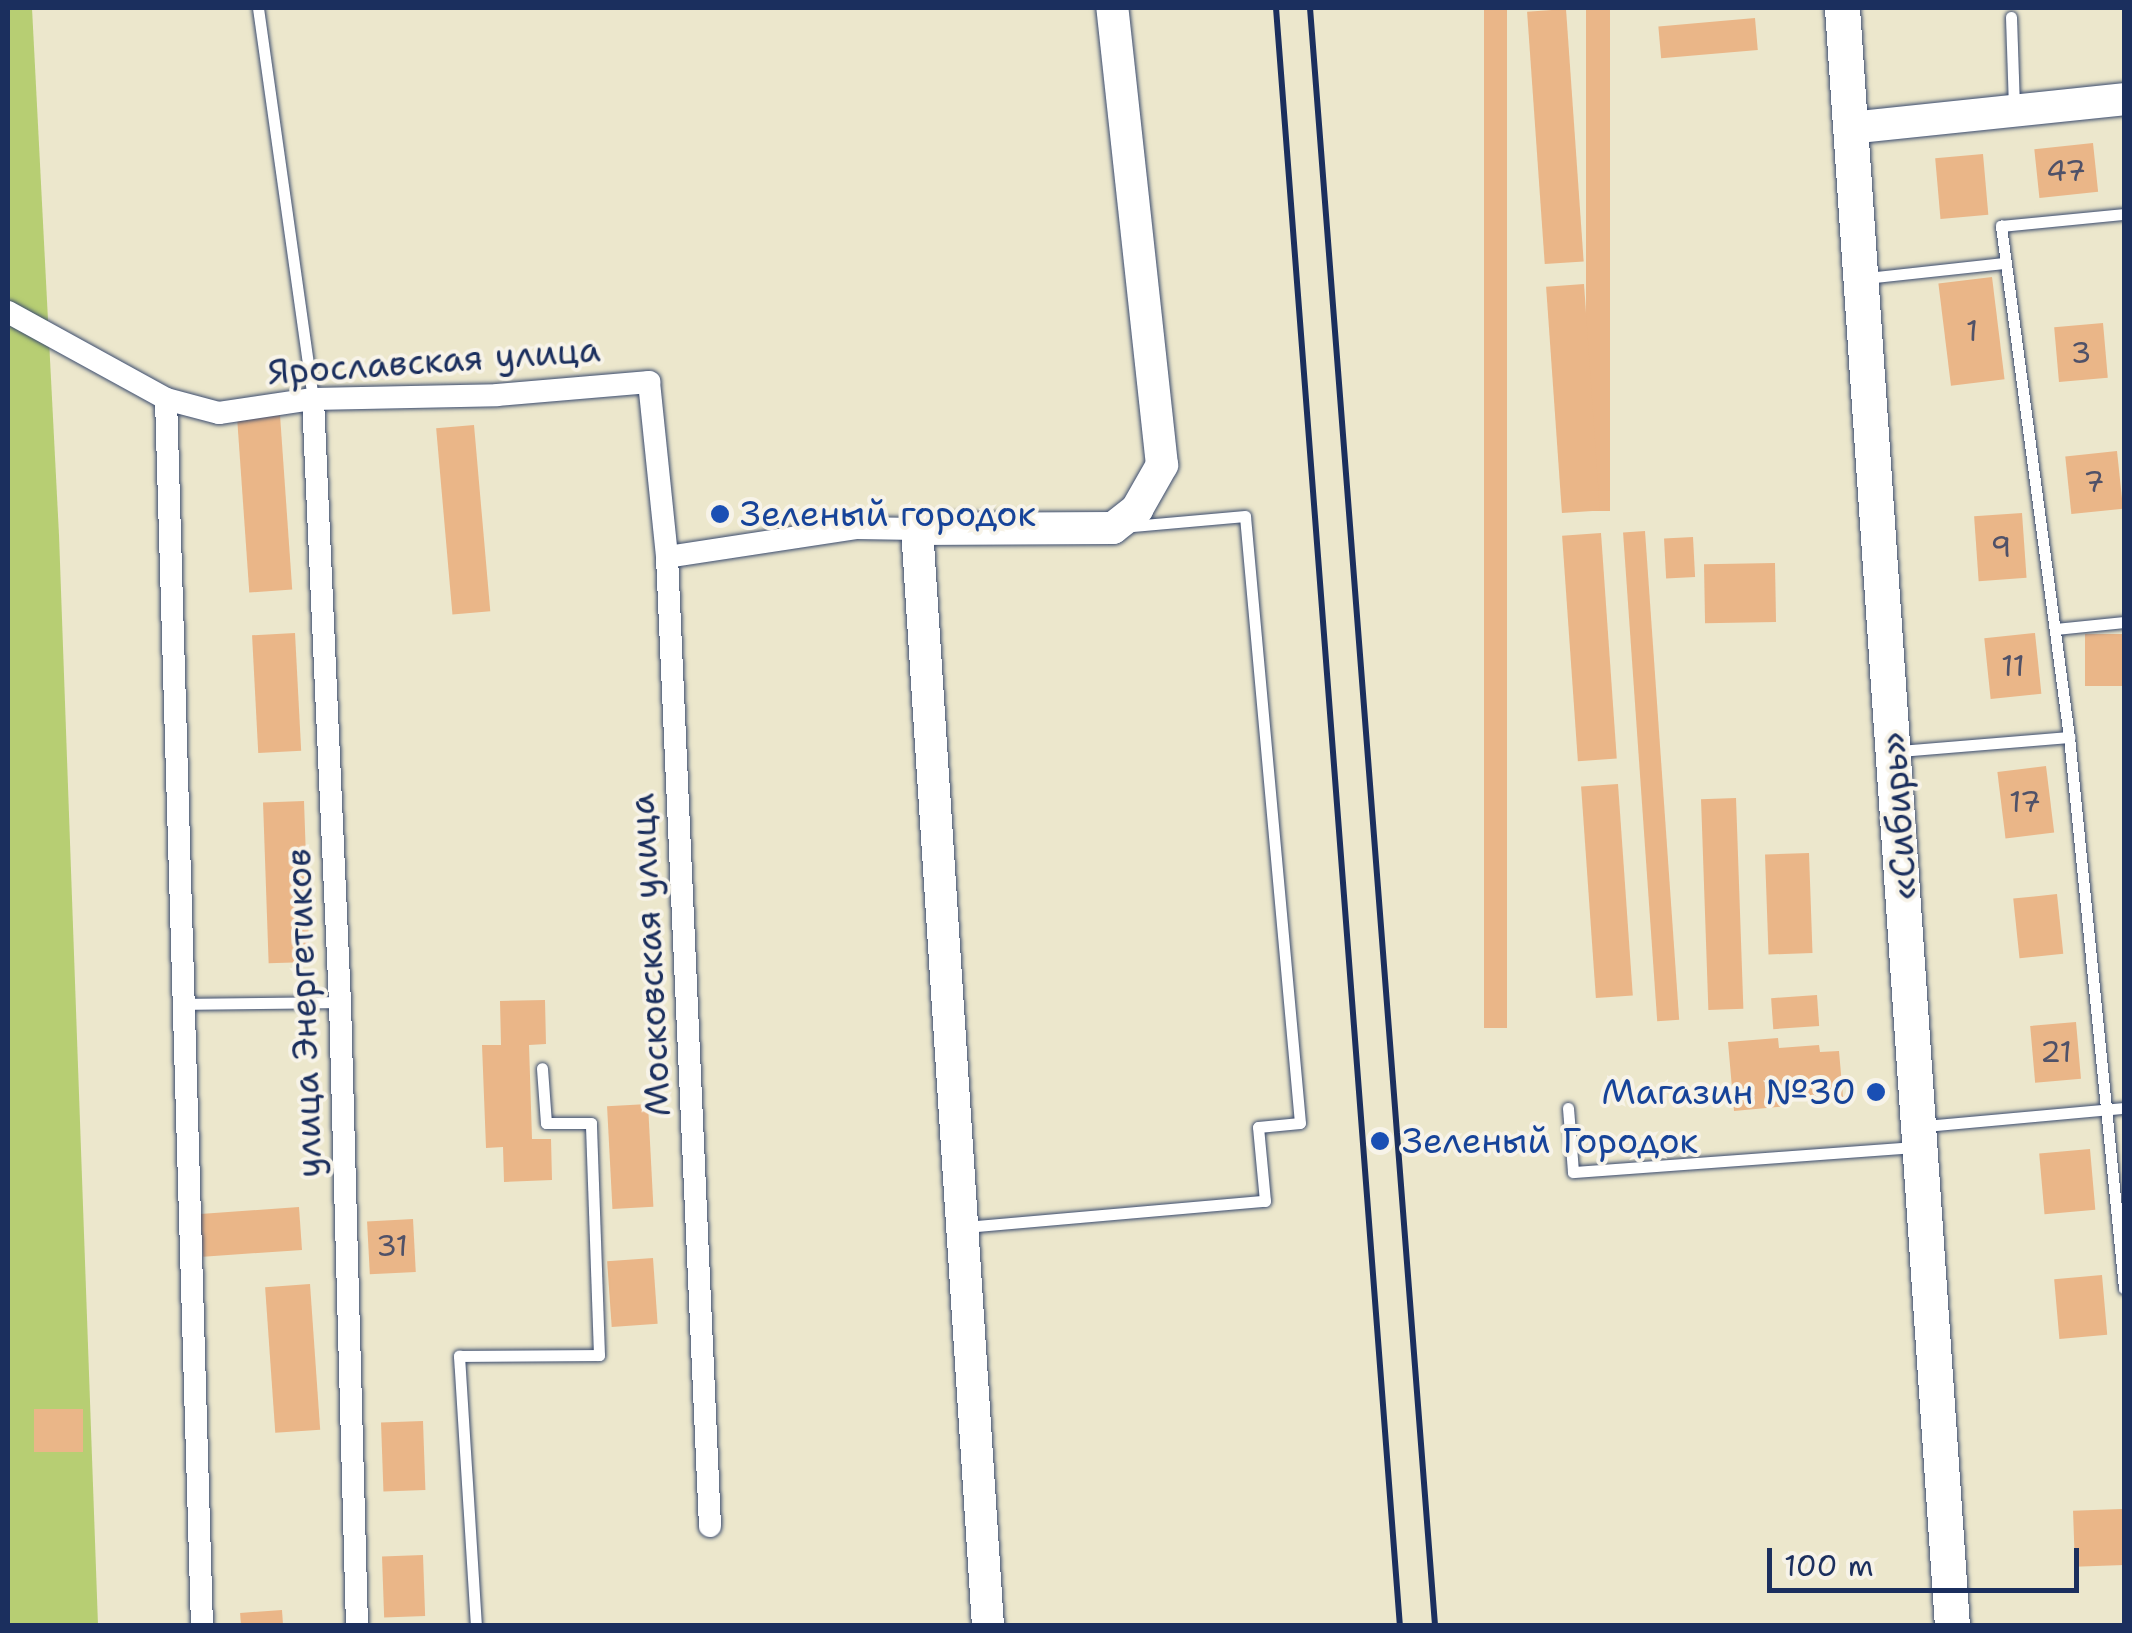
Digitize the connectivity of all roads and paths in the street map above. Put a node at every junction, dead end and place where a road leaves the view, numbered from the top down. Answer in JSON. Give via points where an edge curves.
{"nodes":[{"id":1,"x":258,"y":8,"type":"edge"},
{"id":2,"x":1112,"y":8,"type":"edge"},
{"id":3,"x":1842,"y":8,"type":"edge"},
{"id":4,"x":2010,"y":18,"type":"dead end"},
{"id":5,"x":2124,"y":99,"type":"edge"},
{"id":6,"x":2014,"y":110,"type":"junction"},
{"id":7,"x":1850,"y":128,"type":"junction"},
{"id":8,"x":2124,"y":214,"type":"edge"},
{"id":9,"x":2005,"y":263,"type":"junction"},
{"id":10,"x":1862,"y":278,"type":"junction"},
{"id":11,"x":8,"y":312,"type":"edge"},
{"id":12,"x":649,"y":382,"type":"joint"},
{"id":13,"x":313,"y":398,"type":"junction"},
{"id":14,"x":166,"y":399,"type":"junction"},
{"id":15,"x":1113,"y":528,"type":"junction"},
{"id":16,"x":917,"y":529,"type":"junction"},
{"id":17,"x":667,"y":557,"type":"junction"},
{"id":18,"x":2124,"y":622,"type":"edge"},
{"id":19,"x":2056,"y":629,"type":"junction"},
{"id":20,"x":2069,"y":737,"type":"junction"},
{"id":21,"x":1895,"y":752,"type":"junction"},
{"id":22,"x":340,"y":1002,"type":"junction"},
{"id":23,"x":181,"y":1004,"type":"junction"},
{"id":24,"x":542,"y":1068,"type":"dead end"},
{"id":25,"x":1568,"y":1108,"type":"dead end"},
{"id":26,"x":2124,"y":1108,"type":"edge"},
{"id":27,"x":2108,"y":1109,"type":"junction"},
{"id":28,"x":1920,"y":1136,"type":"junction"},
{"id":29,"x":2121,"y":1220,"type":"edge"},
{"id":30,"x":965,"y":1227,"type":"junction"},
{"id":31,"x":2124,"y":1288,"type":"edge"},
{"id":32,"x":710,"y":1526,"type":"dead end"},
{"id":33,"x":202,"y":1626,"type":"edge"},
{"id":34,"x":356,"y":1626,"type":"edge"},
{"id":35,"x":476,"y":1626,"type":"edge"},
{"id":36,"x":988,"y":1626,"type":"edge"},
{"id":37,"x":1952,"y":1626,"type":"edge"}],
"edges":[{"from":1,"to":13,"type":"lane"},
{"from":2,"to":15,"type":"street","via":[[1162,466],[1137,509]]},
{"from":3,"to":7,"type":"main road","name":"«Сибирь»"},
{"from":4,"to":6,"type":"lane"},
{"from":5,"to":6,"type":"street"},
{"from":6,"to":7,"type":"street"},
{"from":7,"to":10,"type":"main road","name":"«Сибирь»"},
{"from":8,"to":9,"type":"lane","via":[[2001,226]]},
{"from":9,"to":10,"type":"lane"},
{"from":9,"to":19,"type":"lane"},
{"from":10,"to":21,"type":"main road","name":"«Сибирь»"},
{"from":11,"to":14,"type":"street","name":"Ярославская улица"},
{"from":12,"to":13,"type":"street","name":"Ярославская улица","via":[[497,395]]},
{"from":12,"to":17,"type":"street","name":"Московская улица"},
{"from":13,"to":14,"type":"street","name":"Ярославская улица","via":[[219,414]]},
{"from":13,"to":22,"type":"street","name":"улица Энергетиков"},
{"from":14,"to":23,"type":"street"},
{"from":15,"to":16,"type":"street"},
{"from":15,"to":30,"type":"lane","via":[[1245,516],[1300,1123],[1258,1127],[1265,1201]]},
{"from":16,"to":17,"type":"street","via":[[856,528]]},
{"from":16,"to":30,"type":"street"},
{"from":17,"to":32,"type":"street","name":"Московская улица"},
{"from":18,"to":19,"type":"lane"},
{"from":19,"to":20,"type":"lane"},
{"from":20,"to":21,"type":"lane"},
{"from":20,"to":27,"type":"lane"},
{"from":21,"to":28,"type":"main road","name":"«Сибирь»"},
{"from":22,"to":23,"type":"lane"},
{"from":22,"to":34,"type":"street","name":"улица Энергетиков"},
{"from":23,"to":33,"type":"street"},
{"from":24,"to":35,"type":"lane","via":[[546,1123],[592,1122],[599,1355],[459,1356]]},
{"from":25,"to":28,"type":"lane","via":[[1573,1172]]},
{"from":26,"to":27,"type":"lane"},
{"from":27,"to":28,"type":"lane"},
{"from":27,"to":29,"type":"lane"},
{"from":28,"to":37,"type":"main road","name":"«Сибирь»"},
{"from":29,"to":31,"type":"lane"},
{"from":30,"to":36,"type":"street"}]}
